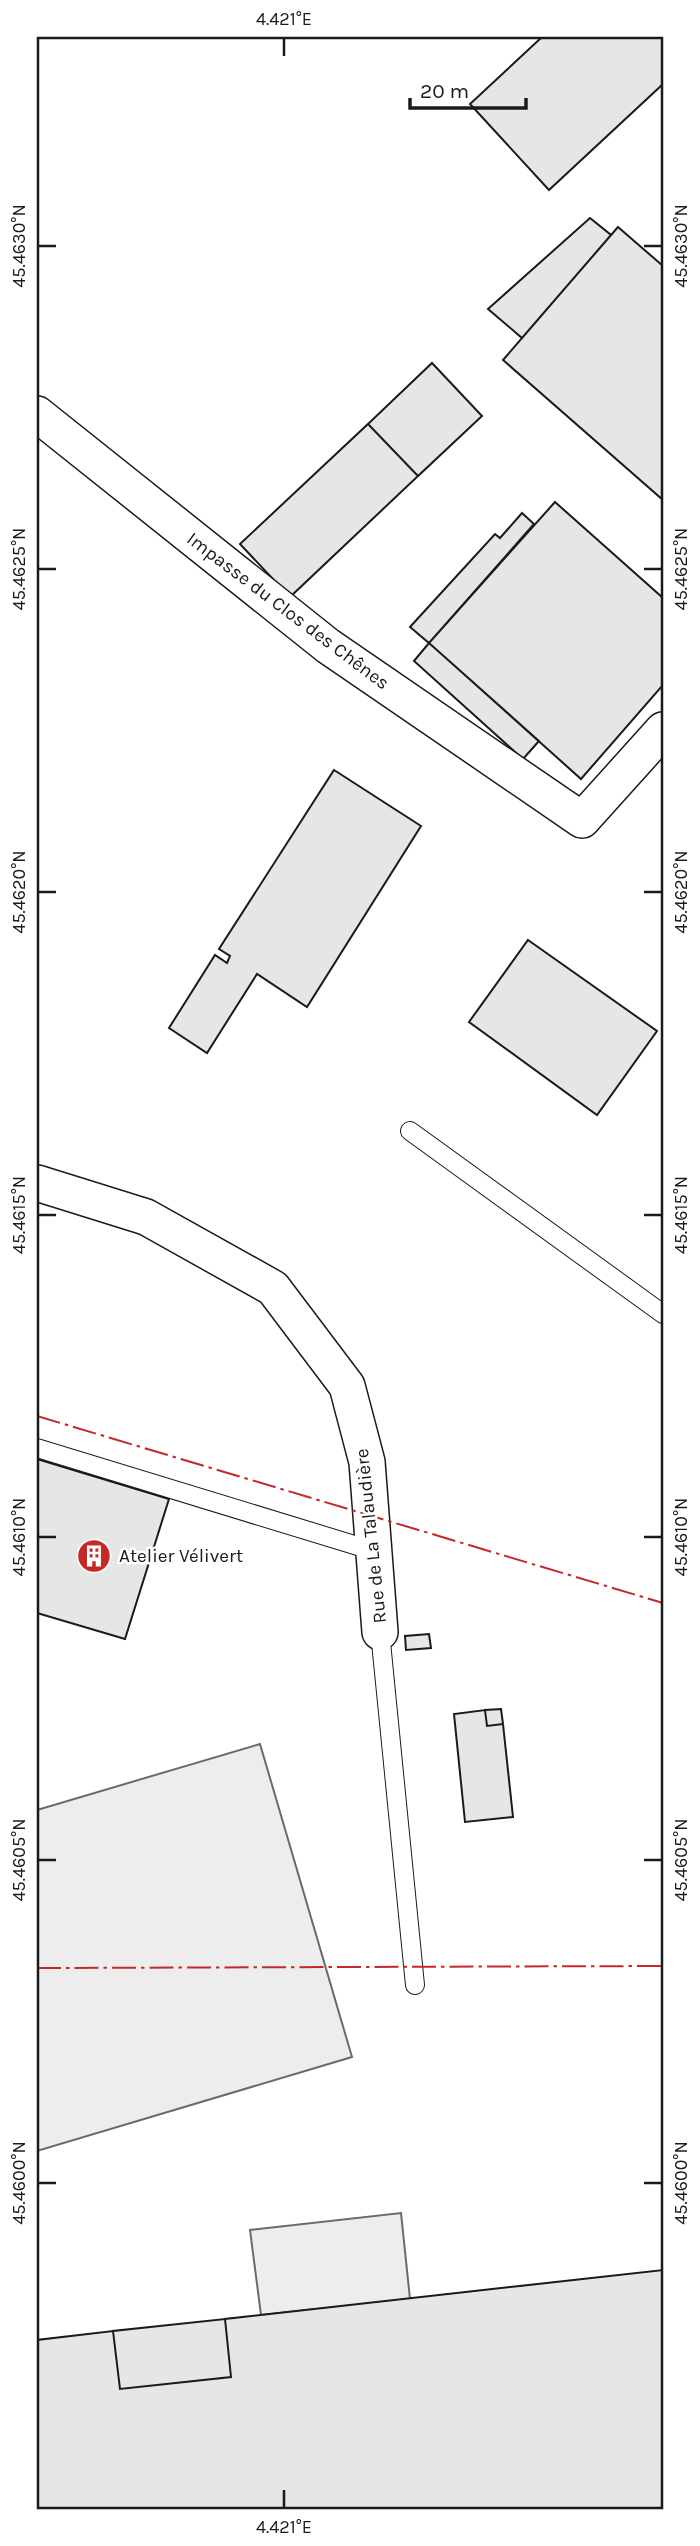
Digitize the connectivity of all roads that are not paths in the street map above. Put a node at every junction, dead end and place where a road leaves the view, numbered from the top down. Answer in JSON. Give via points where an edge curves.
{"nodes":[{"id":1,"x":37,"y":414,"type":"edge"},
{"id":2,"x":663,"y":730,"type":"edge"},
{"id":3,"x":410,"y":1131,"type":"dead end"},
{"id":4,"x":37,"y":1183,"type":"edge"},
{"id":5,"x":663,"y":1314,"type":"edge"},
{"id":6,"x":37,"y":1448,"type":"edge"},
{"id":7,"x":374,"y":1551,"type":"junction"},
{"id":8,"x":380,"y":1632,"type":"joint"},
{"id":9,"x":415,"y":1986,"type":"dead end"}],
"edges":[{"from":1,"to":2,"type":"street","name":"Impasse du Clos des Chênes","via":[[328,646],[582,820]]},
{"from":3,"to":5,"type":"lane"},
{"from":4,"to":7,"type":"street","name":"Rue de La Talaudière","via":[[146,1217],[273,1288],[347,1386],[367,1462]]},
{"from":6,"to":7,"type":"lane"},
{"from":7,"to":8,"type":"street","name":"Rue de La Talaudière"},
{"from":8,"to":9,"type":"lane","name":"Rue de La Talaudière"}]}
